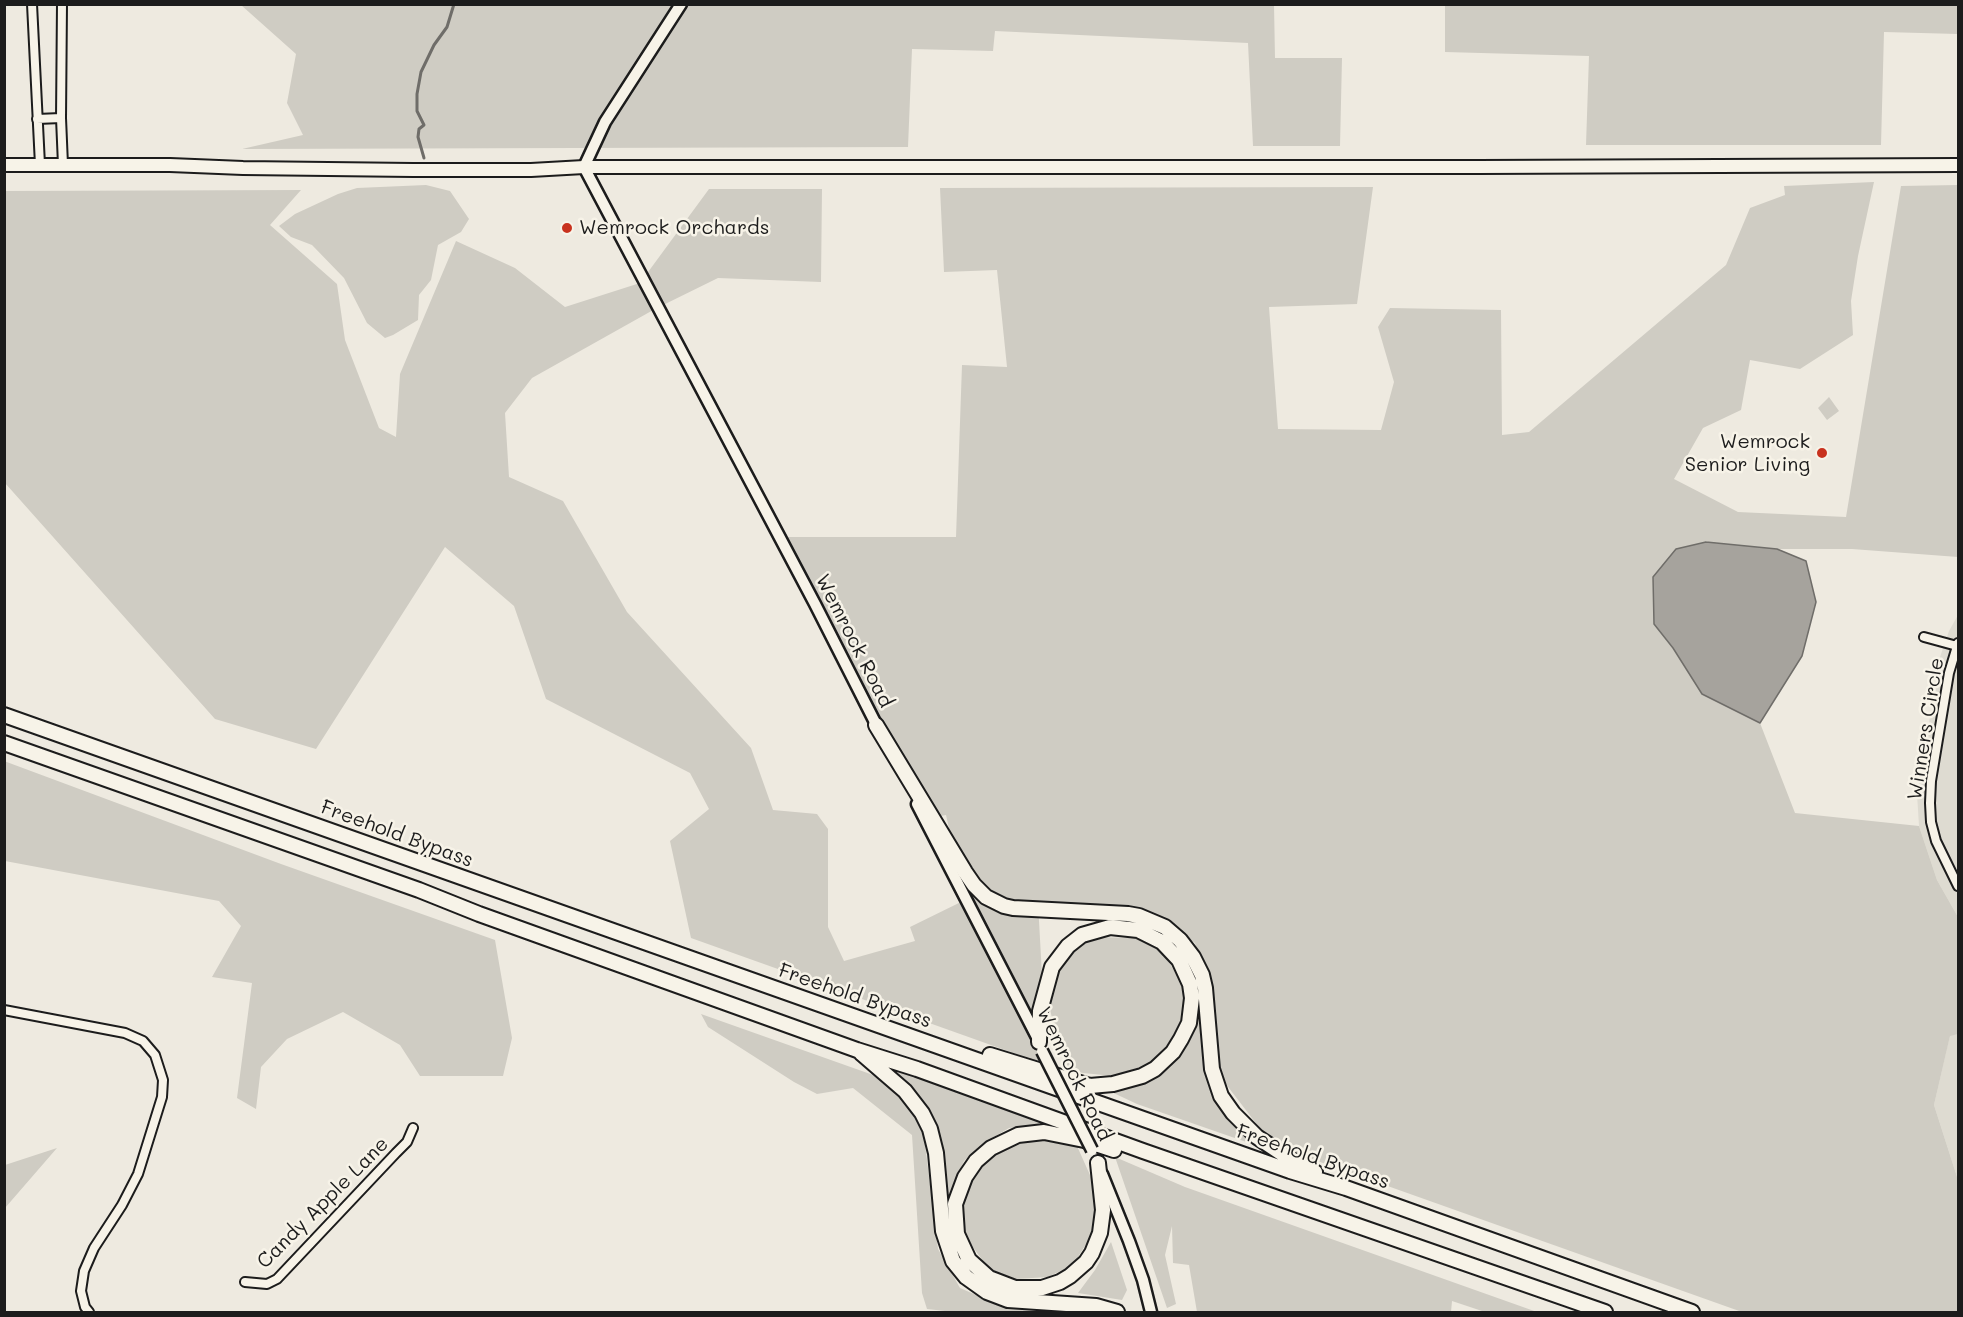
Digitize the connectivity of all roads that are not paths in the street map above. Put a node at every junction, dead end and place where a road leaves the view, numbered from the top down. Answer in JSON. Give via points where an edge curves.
{"nodes":[{"id":1,"x":32,"y":4,"type":"edge"},
{"id":2,"x":62,"y":4,"type":"edge"},
{"id":3,"x":681,"y":4,"type":"edge"},
{"id":4,"x":61,"y":118,"type":"junction"},
{"id":5,"x":37,"y":119,"type":"junction"},
{"id":6,"x":4,"y":165,"type":"edge"},
{"id":7,"x":40,"y":165,"type":"junction"},
{"id":8,"x":63,"y":165,"type":"junction"},
{"id":9,"x":1959,"y":165,"type":"edge"},
{"id":10,"x":584,"y":167,"type":"junction"},
{"id":11,"x":1924,"y":637,"type":"dead end"},
{"id":12,"x":1958,"y":644,"type":"edge"},
{"id":13,"x":4,"y":715,"type":"edge"},
{"id":14,"x":876,"y":725,"type":"junction"},
{"id":15,"x":4,"y":743,"type":"edge"},
{"id":16,"x":1959,"y":886,"type":"edge"},
{"id":17,"x":4,"y":1010,"type":"edge"},
{"id":18,"x":890,"y":1029,"type":"junction"},
{"id":19,"x":1041,"y":1046,"type":"junction"},
{"id":20,"x":857,"y":1050,"type":"junction"},
{"id":21,"x":413,"y":1128,"type":"dead end"},
{"id":22,"x":1095,"y":1157,"type":"junction"},
{"id":23,"x":1346,"y":1188,"type":"junction"},
{"id":24,"x":1304,"y":1207,"type":"junction"},
{"id":25,"x":246,"y":1282,"type":"dead end"},
{"id":26,"x":89,"y":1312,"type":"edge"},
{"id":27,"x":1117,"y":1312,"type":"edge"},
{"id":28,"x":1151,"y":1312,"type":"edge"},
{"id":29,"x":1605,"y":1312,"type":"edge"},
{"id":30,"x":1692,"y":1312,"type":"edge"}],
"edges":[{"from":1,"to":5,"type":"street"},
{"from":2,"to":4,"type":"street"},
{"from":3,"to":10,"type":"street","via":[[605,122]]},
{"from":4,"to":5,"type":"street"},
{"from":4,"to":8,"type":"street"},
{"from":5,"to":7,"type":"street"},
{"from":6,"to":7,"type":"main road"},
{"from":7,"to":8,"type":"main road"},
{"from":8,"to":10,"type":"main road","via":[[413,170]]},
{"from":9,"to":10,"type":"main road"},
{"from":10,"to":14,"type":"street","name":"Wemrock Road"},
{"from":11,"to":12,"type":"street"},
{"from":12,"to":16,"type":"street","name":"Winners Circle","via":[[1949,673],[1930,803],[1936,841]]},
{"from":13,"to":18,"type":"highway","name":"Freehold Bypass"},
{"from":14,"to":19,"type":"street","name":"Wemrock Road"},
{"from":14,"to":23,"type":"highway","via":[[965,872],[986,897],[1013,908],[1139,916],[1165,927],[1180,940],[1202,975],[1212,1069],[1226,1104],[1271,1148]]},
{"from":15,"to":20,"type":"highway"},
{"from":17,"to":26,"type":"street","via":[[143,1041],[155,1055],[163,1080],[162,1097],[138,1174],[84,1271],[81,1292]]},
{"from":18,"to":19,"type":"highway","via":[[1090,1086],[1127,1081],[1164,1061],[1186,1029],[1192,998],[1179,960],[1162,942],[1138,930],[1110,927],[1082,935],[1052,967],[1040,1011]]},
{"from":18,"to":23,"type":"highway","name":"Freehold Bypass"},
{"from":19,"to":22,"type":"street","name":"Wemrock Road","bridge":true},
{"from":20,"to":24,"type":"highway"},
{"from":20,"to":27,"type":"highway","via":[[905,1091],[930,1129],[946,1243],[966,1277],[987,1292],[1008,1300],[1096,1306]]},
{"from":21,"to":25,"type":"street","name":"Candy Apple Lane","via":[[407,1142],[277,1279],[267,1284]]},
{"from":22,"to":24,"type":"highway","via":[[1103,1210],[1100,1233],[1086,1262],[1070,1276],[1042,1288],[1015,1288],[989,1278],[969,1260],[955,1228],[960,1187],[970,1169],[991,1148],[1033,1132],[1084,1140]]},
{"from":22,"to":28,"type":"street","name":"Wemrock Road","via":[[1129,1241]]},
{"from":23,"to":30,"type":"highway","name":"Freehold Bypass"},
{"from":24,"to":29,"type":"highway"}]}
